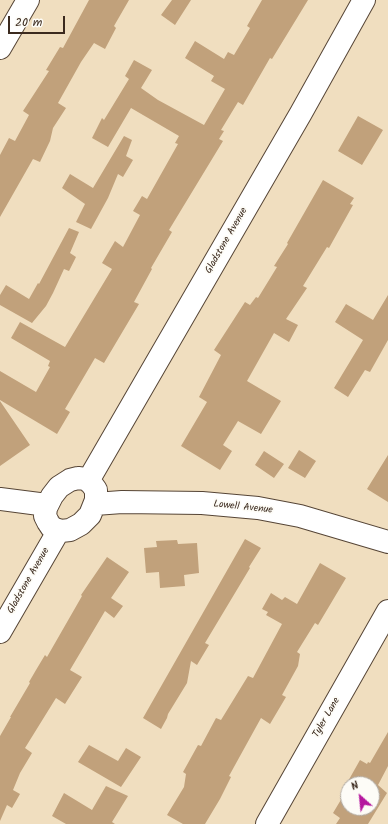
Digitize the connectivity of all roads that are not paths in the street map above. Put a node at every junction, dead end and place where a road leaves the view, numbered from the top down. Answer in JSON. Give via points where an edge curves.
{"nodes":[{"id":1,"x":28,"y":0,"type":"edge"},
{"id":2,"x":364,"y":0,"type":"edge"},
{"id":3,"x":0,"y":48,"type":"edge"},
{"id":4,"x":88,"y":481,"type":"junction"},
{"id":5,"x":0,"y":499,"type":"edge"},
{"id":6,"x":95,"y":504,"type":"junction"},
{"id":7,"x":47,"y":506,"type":"junction"},
{"id":8,"x":59,"y":530,"type":"junction"},
{"id":9,"x":388,"y":542,"type":"edge"},
{"id":10,"x":388,"y":611,"type":"edge"},
{"id":11,"x":0,"y":632,"type":"edge"},
{"id":12,"x":267,"y":824,"type":"edge"}],
"edges":[{"from":1,"to":3,"type":"street"},
{"from":2,"to":4,"type":"street","name":"Gladstone Avenue"},
{"from":4,"to":6,"type":"street","via":[[96,490]]},
{"from":4,"to":7,"type":"street","via":[[78,478],[70,480],[59,487]]},
{"from":5,"to":7,"type":"street"},
{"from":6,"to":8,"type":"street","via":[[90,515],[80,524],[70,530]]},
{"from":6,"to":9,"type":"street","name":"Lowell Avenue","via":[[202,503],[258,508],[300,516]]},
{"from":7,"to":8,"type":"street","via":[[48,522],[52,528]]},
{"from":8,"to":11,"type":"street","name":"Gladstone Avenue"},
{"from":10,"to":12,"type":"street","name":"Tyler Lane"}]}
